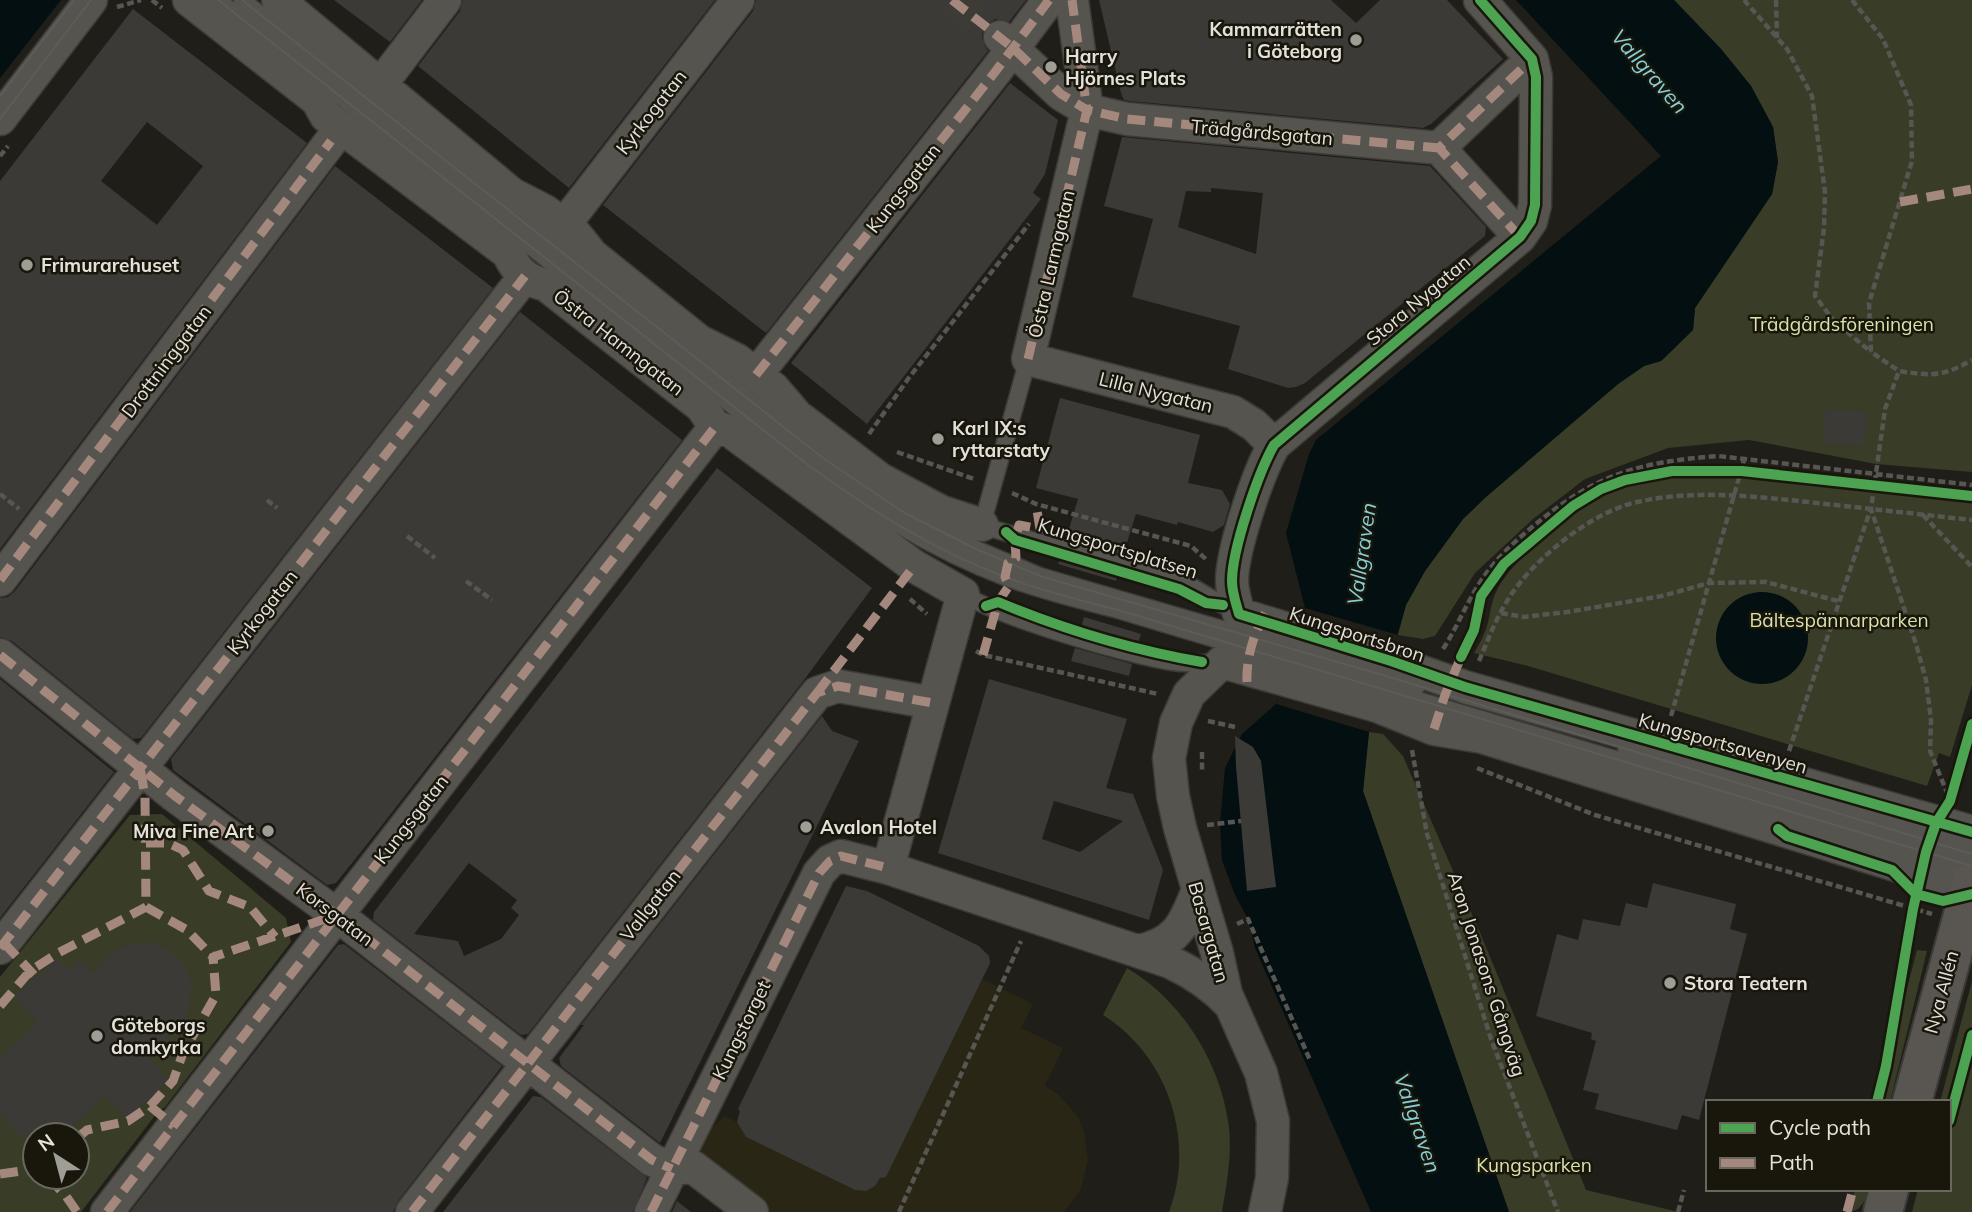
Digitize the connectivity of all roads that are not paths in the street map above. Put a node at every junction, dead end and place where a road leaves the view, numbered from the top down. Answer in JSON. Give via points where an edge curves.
{"nodes":[{"id":1,"x":100,"y":0,"type":"edge"},
{"id":2,"x":189,"y":0,"type":"edge"},
{"id":3,"x":242,"y":0,"type":"edge"},
{"id":4,"x":278,"y":0,"type":"edge"},
{"id":5,"x":445,"y":0,"type":"edge"},
{"id":6,"x":738,"y":0,"type":"edge"},
{"id":7,"x":1049,"y":0,"type":"edge"},
{"id":8,"x":1072,"y":0,"type":"edge"},
{"id":9,"x":1480,"y":0,"type":"edge"},
{"id":10,"x":219,"y":1,"type":"edge"},
{"id":11,"x":77,"y":5,"type":"edge"},
{"id":12,"x":1006,"y":42,"type":"junction"},
{"id":13,"x":1532,"y":59,"type":"junction"},
{"id":14,"x":381,"y":84,"type":"junction"},
{"id":15,"x":0,"y":96,"type":"edge"},
{"id":16,"x":1087,"y":110,"type":"junction"},
{"id":17,"x":0,"y":119,"type":"edge"},
{"id":18,"x":336,"y":134,"type":"junction"},
{"id":19,"x":1439,"y":148,"type":"junction"},
{"id":20,"x":564,"y":225,"type":"junction"},
{"id":21,"x":1520,"y":237,"type":"junction"},
{"id":22,"x":525,"y":276,"type":"junction"},
{"id":23,"x":1028,"y":359,"type":"junction"},
{"id":24,"x":756,"y":375,"type":"junction"},
{"id":25,"x":715,"y":427,"type":"junction"},
{"id":26,"x":1274,"y":445,"type":"junction"},
{"id":27,"x":898,"y":518,"type":"junction"},
{"id":28,"x":976,"y":546,"type":"junction"},
{"id":29,"x":0,"y":580,"type":"edge"},
{"id":30,"x":963,"y":594,"type":"junction"},
{"id":31,"x":1238,"y":614,"type":"junction"},
{"id":32,"x":0,"y":655,"type":"edge"},
{"id":33,"x":1291,"y":656,"type":"junction"},
{"id":34,"x":1222,"y":662,"type":"junction"},
{"id":35,"x":1468,"y":682,"type":"junction"},
{"id":36,"x":1384,"y":683,"type":"junction"},
{"id":37,"x":933,"y":703,"type":"junction"},
{"id":38,"x":140,"y":767,"type":"junction"},
{"id":39,"x":1972,"y":832,"type":"edge"},
{"id":40,"x":888,"y":868,"type":"junction"},
{"id":41,"x":1972,"y":872,"type":"edge"},
{"id":42,"x":1197,"y":892,"type":"junction"},
{"id":43,"x":337,"y":915,"type":"junction"},
{"id":44,"x":0,"y":948,"type":"edge"},
{"id":45,"x":1138,"y":951,"type":"junction"},
{"id":46,"x":1231,"y":1006,"type":"junction"},
{"id":47,"x":529,"y":1063,"type":"junction"},
{"id":48,"x":1913,"y":1100,"type":"edge"},
{"id":49,"x":672,"y":1170,"type":"junction"},
{"id":50,"x":1888,"y":1191,"type":"edge"},
{"id":51,"x":107,"y":1212,"type":"edge"},
{"id":52,"x":412,"y":1212,"type":"edge"},
{"id":53,"x":651,"y":1212,"type":"edge"},
{"id":54,"x":752,"y":1212,"type":"edge"},
{"id":55,"x":1265,"y":1212,"type":"edge"},
{"id":56,"x":1883,"y":1212,"type":"edge"}],
"edges":[{"from":1,"to":11,"type":"lane"},
{"from":2,"to":18,"type":"street","name":"Östra Hamngatan","via":[[317,100]]},
{"from":3,"to":27,"type":"lane","name":"Östra Hamngatan"},
{"from":4,"to":14,"type":"street"},
{"from":5,"to":14,"type":"street"},
{"from":6,"to":20,"type":"street","name":"Kyrkogatan"},
{"from":7,"to":12,"type":"street","name":"Kungsgatan"},
{"from":8,"to":16,"type":"street","name":"Östra Larmgatan"},
{"from":9,"to":13,"type":"street"},
{"from":10,"to":27,"type":"lane","name":"Östra Hamngatan","via":[[804,462]]},
{"from":11,"to":15,"type":"street"},
{"from":11,"to":17,"type":"street"},
{"from":12,"to":16,"type":"street","name":"Trädgårdsgatan","via":[[1060,94]]},
{"from":12,"to":24,"type":"street","name":"Kungsgatan"},
{"from":13,"to":19,"type":"street"},
{"from":13,"to":21,"type":"street","name":"Stora Nygatan","via":[[1536,77],[1535,205]]},
{"from":14,"to":20,"type":"street","via":[[512,194]]},
{"from":16,"to":19,"type":"street","name":"Trädgårdsgatan","via":[[1127,119]]},
{"from":16,"to":23,"type":"street","name":"Östra Larmgatan"},
{"from":18,"to":22,"type":"street","name":"Östra Hamngatan","via":[[508,253]]},
{"from":18,"to":29,"type":"street","name":"Drottninggatan"},
{"from":19,"to":21,"type":"street"},
{"from":20,"to":24,"type":"street","via":[[592,255],[699,341]]},
{"from":21,"to":26,"type":"street","name":"Stora Nygatan"},
{"from":22,"to":25,"type":"street","name":"Östra Hamngatan","via":[[546,285],[702,407]]},
{"from":22,"to":38,"type":"street","name":"Kyrkogatan"},
{"from":23,"to":26,"type":"street","name":"Lilla Nygatan","via":[[1233,412]]},
{"from":23,"to":28,"type":"lane","name":"Östra Larmgatan"},
{"from":24,"to":28,"type":"street","via":[[797,416],[880,479],[942,512]]},
{"from":25,"to":30,"type":"street","name":"Östra Hamngatan","via":[[730,431],[914,566]]},
{"from":25,"to":43,"type":"street","name":"Kungsgatan"},
{"from":26,"to":31,"type":"street","name":"Stora Nygatan","via":[[1264,462],[1237,547],[1232,581]]},
{"from":27,"to":28,"type":"lane"},
{"from":27,"to":28,"type":"lane","name":"Östra Hamngatan"},
{"from":27,"to":30,"type":"lane"},
{"from":28,"to":31,"type":"lane","name":"Kungsportsplatsen","via":[[1191,586]]},
{"from":28,"to":33,"type":"lane","via":[[1040,576]]},
{"from":28,"to":33,"type":"lane","via":[[1020,582]]},
{"from":30,"to":34,"type":"lane","via":[[995,611],[1125,652],[1183,663]]},
{"from":30,"to":37,"type":"street"},
{"from":31,"to":33,"type":"street","name":"Kungsportsbron"},
{"from":32,"to":38,"type":"street","name":"Korsgatan"},
{"from":33,"to":34,"type":"street","name":"Kungsportsbron"},
{"from":33,"to":36,"type":"street","name":"Kungsportsbron"},
{"from":33,"to":36,"type":"street","name":"Kungsportsbron"},
{"from":34,"to":42,"type":"street","name":"Basargatan","via":[[1189,694],[1176,723],[1169,758],[1173,796]]},
{"from":35,"to":36,"type":"street","name":"Kungsportsbron"},
{"from":35,"to":39,"type":"street","name":"Kungsportsavenyen"},
{"from":35,"to":41,"type":"lane","name":"Kungsportsavenyen"},
{"from":36,"to":41,"type":"lane"},
{"from":36,"to":41,"type":"street","name":"Kungsportsbron","via":[[1423,725],[1482,737],[1922,873]]},
{"from":37,"to":40,"type":"street"},
{"from":37,"to":47,"type":"street","name":"Vallgatan","via":[[838,686],[817,693]]},
{"from":38,"to":43,"type":"street","name":"Korsgatan"},
{"from":38,"to":44,"type":"street","name":"Kyrkogatan"},
{"from":40,"to":45,"type":"street","name":"Kungstorget"},
{"from":40,"to":49,"type":"street","name":"Kungstorget","via":[[841,856],[830,860],[819,873]]},
{"from":41,"to":48,"type":"main road","name":"Nya Allén"},
{"from":42,"to":45,"type":"street","via":[[1171,939]]},
{"from":42,"to":46,"type":"street","name":"Basargatan"},
{"from":43,"to":47,"type":"street","name":"Korsgatan"},
{"from":43,"to":51,"type":"street","name":"Kungsgatan"},
{"from":45,"to":46,"type":"street","name":"Kungstorget","via":[[1192,973]]},
{"from":46,"to":55,"type":"street","name":"Basargatan","via":[[1261,1073],[1273,1121],[1272,1178]]},
{"from":47,"to":49,"type":"street","name":"Korsgatan","via":[[652,1160]]},
{"from":47,"to":52,"type":"street","name":"Vallgatan"},
{"from":49,"to":53,"type":"street"},
{"from":49,"to":54,"type":"street","via":[[693,1167]]},
{"from":50,"to":56,"type":"main road"}]}
